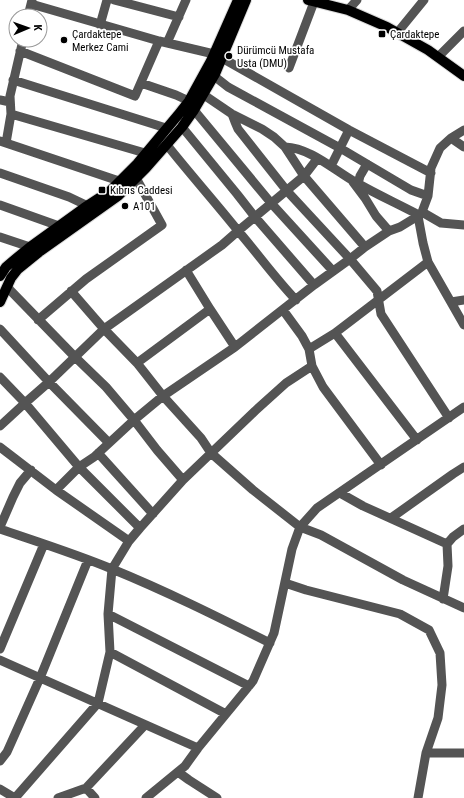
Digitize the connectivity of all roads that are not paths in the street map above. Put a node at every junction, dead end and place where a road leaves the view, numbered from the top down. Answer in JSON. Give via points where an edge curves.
{"nodes":[{"id":1,"x":107,"y":0,"type":"edge"},
{"id":2,"x":114,"y":0,"type":"edge"},
{"id":3,"x":186,"y":0,"type":"edge"},
{"id":4,"x":238,"y":0,"type":"edge"},
{"id":5,"x":246,"y":0,"type":"edge"},
{"id":6,"x":357,"y":0,"type":"edge"},
{"id":7,"x":424,"y":0,"type":"edge"},
{"id":8,"x":311,"y":1,"type":"edge"},
{"id":9,"x":32,"y":2,"type":"edge"},
{"id":10,"x":348,"y":10,"type":"junction"},
{"id":11,"x":179,"y":17,"type":"junction"},
{"id":12,"x":100,"y":24,"type":"junction"},
{"id":13,"x":464,"y":31,"type":"edge"},
{"id":14,"x":397,"y":32,"type":"junction"},
{"id":15,"x":163,"y":42,"type":"junction"},
{"id":16,"x":21,"y":48,"type":"edge"},
{"id":17,"x":20,"y":51,"type":"junction"},
{"id":18,"x":218,"y":56,"type":"junction"},
{"id":19,"x":438,"y":57,"type":"junction"},
{"id":20,"x":289,"y":68,"type":"dead end"},
{"id":21,"x":214,"y":76,"type":"junction"},
{"id":22,"x":464,"y":76,"type":"edge"},
{"id":23,"x":13,"y":80,"type":"junction"},
{"id":24,"x":141,"y":83,"type":"junction"},
{"id":25,"x":204,"y":95,"type":"junction"},
{"id":26,"x":0,"y":100,"type":"edge"},
{"id":27,"x":189,"y":101,"type":"junction"},
{"id":28,"x":10,"y":102,"type":"junction"},
{"id":29,"x":194,"y":110,"type":"junction"},
{"id":30,"x":11,"y":114,"type":"junction"},
{"id":31,"x":232,"y":114,"type":"junction"},
{"id":32,"x":182,"y":127,"type":"junction"},
{"id":33,"x":166,"y":128,"type":"junction"},
{"id":34,"x":349,"y":130,"type":"junction"},
{"id":35,"x":464,"y":130,"type":"edge"},
{"id":36,"x":452,"y":138,"type":"junction"},
{"id":37,"x":3,"y":142,"type":"edge"},
{"id":38,"x":167,"y":145,"type":"junction"},
{"id":39,"x":285,"y":147,"type":"junction"},
{"id":40,"x":464,"y":147,"type":"edge"},
{"id":41,"x":340,"y":148,"type":"junction"},
{"id":42,"x":149,"y":156,"type":"junction"},
{"id":43,"x":317,"y":158,"type":"junction"},
{"id":44,"x":367,"y":164,"type":"junction"},
{"id":45,"x":331,"y":166,"type":"junction"},
{"id":46,"x":0,"y":173,"type":"edge"},
{"id":47,"x":431,"y":173,"type":"junction"},
{"id":48,"x":304,"y":176,"type":"junction"},
{"id":49,"x":120,"y":181,"type":"junction"},
{"id":50,"x":354,"y":181,"type":"junction"},
{"id":51,"x":133,"y":182,"type":"junction"},
{"id":52,"x":287,"y":191,"type":"junction"},
{"id":53,"x":428,"y":196,"type":"junction"},
{"id":54,"x":271,"y":203,"type":"junction"},
{"id":55,"x":0,"y":205,"type":"edge"},
{"id":56,"x":88,"y":206,"type":"junction"},
{"id":57,"x":420,"y":214,"type":"junction"},
{"id":58,"x":255,"y":217,"type":"junction"},
{"id":59,"x":464,"y":225,"type":"edge"},
{"id":60,"x":59,"y":226,"type":"junction"},
{"id":61,"x":238,"y":231,"type":"junction"},
{"id":62,"x":389,"y":231,"type":"junction"},
{"id":63,"x":0,"y":237,"type":"edge"},
{"id":64,"x":30,"y":247,"type":"junction"},
{"id":65,"x":364,"y":247,"type":"junction"},
{"id":66,"x":350,"y":259,"type":"junction"},
{"id":67,"x":428,"y":262,"type":"junction"},
{"id":68,"x":186,"y":270,"type":"junction"},
{"id":69,"x":334,"y":271,"type":"junction"},
{"id":70,"x":1,"y":273,"type":"edge"},
{"id":71,"x":314,"y":285,"type":"junction"},
{"id":72,"x":7,"y":288,"type":"junction"},
{"id":73,"x":71,"y":291,"type":"junction"},
{"id":74,"x":379,"y":299,"type":"junction"},
{"id":75,"x":296,"y":300,"type":"junction"},
{"id":76,"x":464,"y":300,"type":"edge"},
{"id":77,"x":0,"y":302,"type":"edge"},
{"id":78,"x":451,"y":302,"type":"junction"},
{"id":79,"x":210,"y":309,"type":"junction"},
{"id":80,"x":283,"y":310,"type":"junction"},
{"id":81,"x":38,"y":320,"type":"junction"},
{"id":82,"x":464,"y":326,"type":"edge"},
{"id":83,"x":0,"y":329,"type":"edge"},
{"id":84,"x":104,"y":329,"type":"junction"},
{"id":85,"x":335,"y":333,"type":"junction"},
{"id":86,"x":235,"y":347,"type":"junction"},
{"id":87,"x":309,"y":349,"type":"junction"},
{"id":88,"x":75,"y":358,"type":"junction"},
{"id":89,"x":137,"y":363,"type":"junction"},
{"id":90,"x":312,"y":366,"type":"junction"},
{"id":91,"x":0,"y":377,"type":"edge"},
{"id":92,"x":50,"y":382,"type":"junction"},
{"id":93,"x":163,"y":396,"type":"junction"},
{"id":94,"x":24,"y":403,"type":"junction"},
{"id":95,"x":464,"y":407,"type":"edge"},
{"id":96,"x":449,"y":418,"type":"junction"},
{"id":97,"x":134,"y":420,"type":"junction"},
{"id":98,"x":0,"y":426,"type":"edge"},
{"id":99,"x":417,"y":440,"type":"junction"},
{"id":100,"x":109,"y":443,"type":"junction"},
{"id":101,"x":0,"y":447,"type":"edge"},
{"id":102,"x":98,"y":453,"type":"junction"},
{"id":103,"x":211,"y":453,"type":"junction"},
{"id":104,"x":381,"y":465,"type":"junction"},
{"id":105,"x":79,"y":467,"type":"junction"},
{"id":106,"x":464,"y":467,"type":"edge"},
{"id":107,"x":31,"y":470,"type":"junction"},
{"id":108,"x":183,"y":480,"type":"junction"},
{"id":109,"x":56,"y":490,"type":"junction"},
{"id":110,"x":340,"y":493,"type":"junction"},
{"id":111,"x":153,"y":514,"type":"junction"},
{"id":112,"x":391,"y":518,"type":"junction"},
{"id":113,"x":300,"y":527,"type":"junction"},
{"id":114,"x":0,"y":528,"type":"edge"},
{"id":115,"x":140,"y":528,"type":"junction"},
{"id":116,"x":464,"y":529,"type":"edge"},
{"id":117,"x":129,"y":541,"type":"junction"},
{"id":118,"x":44,"y":544,"type":"junction"},
{"id":119,"x":447,"y":544,"type":"junction"},
{"id":120,"x":88,"y":560,"type":"junction"},
{"id":121,"x":112,"y":569,"type":"junction"},
{"id":122,"x":285,"y":583,"type":"junction"},
{"id":123,"x":444,"y":599,"type":"junction"},
{"id":124,"x":464,"y":608,"type":"edge"},
{"id":125,"x":108,"y":614,"type":"junction"},
{"id":126,"x":270,"y":642,"type":"junction"},
{"id":127,"x":0,"y":649,"type":"edge"},
{"id":128,"x":110,"y":652,"type":"junction"},
{"id":129,"x":0,"y":660,"type":"edge"},
{"id":130,"x":40,"y":678,"type":"junction"},
{"id":131,"x":249,"y":686,"type":"junction"},
{"id":132,"x":98,"y":703,"type":"junction"},
{"id":133,"x":226,"y":714,"type":"junction"},
{"id":134,"x":145,"y":725,"type":"junction"},
{"id":135,"x":198,"y":748,"type":"junction"},
{"id":136,"x":426,"y":753,"type":"junction"},
{"id":137,"x":464,"y":753,"type":"edge"},
{"id":138,"x":0,"y":761,"type":"edge"},
{"id":139,"x":178,"y":772,"type":"junction"},
{"id":140,"x":86,"y":788,"type":"junction"},
{"id":141,"x":0,"y":789,"type":"edge"},
{"id":142,"x":15,"y":798,"type":"edge"},
{"id":143,"x":58,"y":798,"type":"edge"},
{"id":144,"x":95,"y":798,"type":"edge"},
{"id":145,"x":146,"y":798,"type":"edge"},
{"id":146,"x":217,"y":798,"type":"edge"},
{"id":147,"x":418,"y":798,"type":"edge"}],
"edges":[{"from":1,"to":12,"type":"street"},
{"from":2,"to":11,"type":"street"},
{"from":3,"to":11,"type":"street"},
{"from":4,"to":18,"type":"main road"},
{"from":5,"to":18,"type":"main road"},
{"from":6,"to":10,"type":"street"},
{"from":7,"to":14,"type":"street"},
{"from":8,"to":10,"type":"main road"},
{"from":8,"to":20,"type":"street"},
{"from":9,"to":12,"type":"street"},
{"from":10,"to":14,"type":"main road"},
{"from":11,"to":15,"type":"street"},
{"from":12,"to":15,"type":"street"},
{"from":13,"to":19,"type":"street"},
{"from":14,"to":19,"type":"main road"},
{"from":15,"to":18,"type":"street"},
{"from":15,"to":24,"type":"street"},
{"from":16,"to":17,"type":"street"},
{"from":17,"to":23,"type":"street"},
{"from":17,"to":24,"type":"street","via":[[136,96]]},
{"from":18,"to":21,"type":"main road"},
{"from":18,"to":27,"type":"main road"},
{"from":18,"to":34,"type":"street"},
{"from":19,"to":22,"type":"main road"},
{"from":21,"to":25,"type":"main road"},
{"from":21,"to":41,"type":"street","via":[[228,88]]},
{"from":23,"to":28,"type":"street"},
{"from":23,"to":33,"type":"street"},
{"from":24,"to":27,"type":"street"},
{"from":25,"to":29,"type":"main road"},
{"from":25,"to":31,"type":"street"},
{"from":26,"to":28,"type":"street"},
{"from":27,"to":33,"type":"main road"},
{"from":28,"to":30,"type":"street"},
{"from":29,"to":32,"type":"main road"},
{"from":29,"to":54,"type":"street"},
{"from":30,"to":37,"type":"street"},
{"from":30,"to":42,"type":"street"},
{"from":31,"to":39,"type":"street","via":[[262,129]]},
{"from":31,"to":52,"type":"street","via":[[238,129]]},
{"from":32,"to":38,"type":"main road"},
{"from":32,"to":58,"type":"street"},
{"from":33,"to":42,"type":"main road"},
{"from":34,"to":41,"type":"street"},
{"from":34,"to":47,"type":"street"},
{"from":35,"to":36,"type":"street"},
{"from":36,"to":40,"type":"street"},
{"from":36,"to":47,"type":"street","via":[[440,148]]},
{"from":37,"to":49,"type":"street"},
{"from":38,"to":42,"type":"main road"},
{"from":38,"to":61,"type":"street"},
{"from":39,"to":43,"type":"street","via":[[298,149]]},
{"from":39,"to":48,"type":"street"},
{"from":41,"to":44,"type":"street"},
{"from":41,"to":45,"type":"street"},
{"from":42,"to":49,"type":"main road"},
{"from":42,"to":51,"type":"main road"},
{"from":43,"to":45,"type":"street"},
{"from":43,"to":48,"type":"street"},
{"from":44,"to":50,"type":"street"},
{"from":44,"to":53,"type":"street","via":[[411,190]]},
{"from":45,"to":50,"type":"street"},
{"from":46,"to":56,"type":"street","via":[[62,194]]},
{"from":47,"to":53,"type":"street"},
{"from":48,"to":52,"type":"street"},
{"from":48,"to":65,"type":"street"},
{"from":49,"to":51,"type":"street"},
{"from":49,"to":56,"type":"main road"},
{"from":50,"to":57,"type":"street"},
{"from":50,"to":62,"type":"street","via":[[376,216]]},
{"from":51,"to":72,"type":"main road","via":[[118,196],[18,269]]},
{"from":51,"to":73,"type":"street","via":[[162,225]]},
{"from":52,"to":54,"type":"street"},
{"from":52,"to":66,"type":"street"},
{"from":53,"to":57,"type":"street"},
{"from":54,"to":58,"type":"street"},
{"from":54,"to":69,"type":"street"},
{"from":55,"to":60,"type":"street"},
{"from":56,"to":60,"type":"main road"},
{"from":57,"to":59,"type":"street","via":[[441,222]]},
{"from":57,"to":62,"type":"street"},
{"from":57,"to":67,"type":"street"},
{"from":58,"to":61,"type":"street"},
{"from":58,"to":71,"type":"street"},
{"from":60,"to":64,"type":"main road"},
{"from":61,"to":68,"type":"street"},
{"from":61,"to":75,"type":"street"},
{"from":62,"to":65,"type":"street"},
{"from":63,"to":64,"type":"street"},
{"from":64,"to":70,"type":"main road"},
{"from":65,"to":66,"type":"street"},
{"from":66,"to":69,"type":"street"},
{"from":66,"to":74,"type":"street","via":[[377,291]]},
{"from":67,"to":74,"type":"street"},
{"from":67,"to":78,"type":"street"},
{"from":68,"to":79,"type":"street"},
{"from":68,"to":84,"type":"street"},
{"from":69,"to":71,"type":"street"},
{"from":71,"to":75,"type":"street"},
{"from":72,"to":77,"type":"main road"},
{"from":72,"to":81,"type":"street"},
{"from":73,"to":81,"type":"street"},
{"from":73,"to":84,"type":"street"},
{"from":74,"to":85,"type":"street"},
{"from":74,"to":96,"type":"street","via":[[381,314]]},
{"from":75,"to":80,"type":"street"},
{"from":76,"to":78,"type":"street"},
{"from":78,"to":82,"type":"street"},
{"from":79,"to":86,"type":"street"},
{"from":79,"to":89,"type":"street"},
{"from":80,"to":86,"type":"street"},
{"from":80,"to":87,"type":"street"},
{"from":81,"to":88,"type":"street"},
{"from":83,"to":92,"type":"street"},
{"from":84,"to":88,"type":"street"},
{"from":84,"to":89,"type":"street"},
{"from":85,"to":87,"type":"street"},
{"from":85,"to":99,"type":"street"},
{"from":86,"to":93,"type":"street"},
{"from":87,"to":90,"type":"street"},
{"from":88,"to":92,"type":"street"},
{"from":88,"to":97,"type":"street","via":[[106,387]]},
{"from":89,"to":93,"type":"street"},
{"from":90,"to":103,"type":"street","via":[[286,382]]},
{"from":90,"to":104,"type":"street","via":[[322,386]]},
{"from":91,"to":94,"type":"street"},
{"from":92,"to":94,"type":"street"},
{"from":92,"to":100,"type":"street"},
{"from":93,"to":97,"type":"street"},
{"from":93,"to":103,"type":"street","via":[[201,438]]},
{"from":94,"to":98,"type":"street"},
{"from":94,"to":105,"type":"street"},
{"from":95,"to":96,"type":"street"},
{"from":96,"to":99,"type":"street"},
{"from":97,"to":100,"type":"street"},
{"from":97,"to":108,"type":"street"},
{"from":99,"to":104,"type":"street"},
{"from":100,"to":102,"type":"street"},
{"from":101,"to":107,"type":"street"},
{"from":102,"to":105,"type":"street"},
{"from":102,"to":111,"type":"street"},
{"from":103,"to":108,"type":"street"},
{"from":103,"to":113,"type":"street"},
{"from":104,"to":110,"type":"street"},
{"from":105,"to":109,"type":"street"},
{"from":105,"to":115,"type":"street"},
{"from":106,"to":112,"type":"street"},
{"from":107,"to":109,"type":"street"},
{"from":107,"to":114,"type":"street","via":[[20,483]]},
{"from":108,"to":111,"type":"street"},
{"from":109,"to":117,"type":"street"},
{"from":110,"to":112,"type":"street"},
{"from":110,"to":113,"type":"street","via":[[317,508]]},
{"from":111,"to":115,"type":"street"},
{"from":112,"to":119,"type":"street"},
{"from":113,"to":122,"type":"street","via":[[292,549]]},
{"from":113,"to":123,"type":"street"},
{"from":114,"to":118,"type":"street"},
{"from":115,"to":117,"type":"street"},
{"from":116,"to":119,"type":"street"},
{"from":117,"to":121,"type":"street"},
{"from":118,"to":120,"type":"street"},
{"from":118,"to":127,"type":"street"},
{"from":119,"to":123,"type":"street","via":[[448,566]]},
{"from":120,"to":121,"type":"street"},
{"from":120,"to":130,"type":"street"},
{"from":121,"to":125,"type":"street"},
{"from":121,"to":126,"type":"street"},
{"from":122,"to":126,"type":"street"},
{"from":122,"to":136,"type":"street","via":[[400,614],[429,630],[440,653],[442,685],[438,718]]},
{"from":123,"to":124,"type":"street"},
{"from":125,"to":128,"type":"street"},
{"from":125,"to":131,"type":"street"},
{"from":126,"to":131,"type":"street"},
{"from":128,"to":132,"type":"street"},
{"from":128,"to":133,"type":"street"},
{"from":129,"to":130,"type":"street"},
{"from":130,"to":132,"type":"street"},
{"from":130,"to":138,"type":"street","via":[[7,752]]},
{"from":131,"to":133,"type":"street"},
{"from":132,"to":134,"type":"street"},
{"from":132,"to":142,"type":"street"},
{"from":133,"to":135,"type":"street"},
{"from":134,"to":135,"type":"street"},
{"from":134,"to":140,"type":"street"},
{"from":135,"to":139,"type":"street"},
{"from":136,"to":137,"type":"street"},
{"from":136,"to":147,"type":"street"},
{"from":139,"to":145,"type":"street"},
{"from":139,"to":146,"type":"street"},
{"from":140,"to":143,"type":"street"},
{"from":140,"to":144,"type":"street"},
{"from":141,"to":142,"type":"street"}]}
